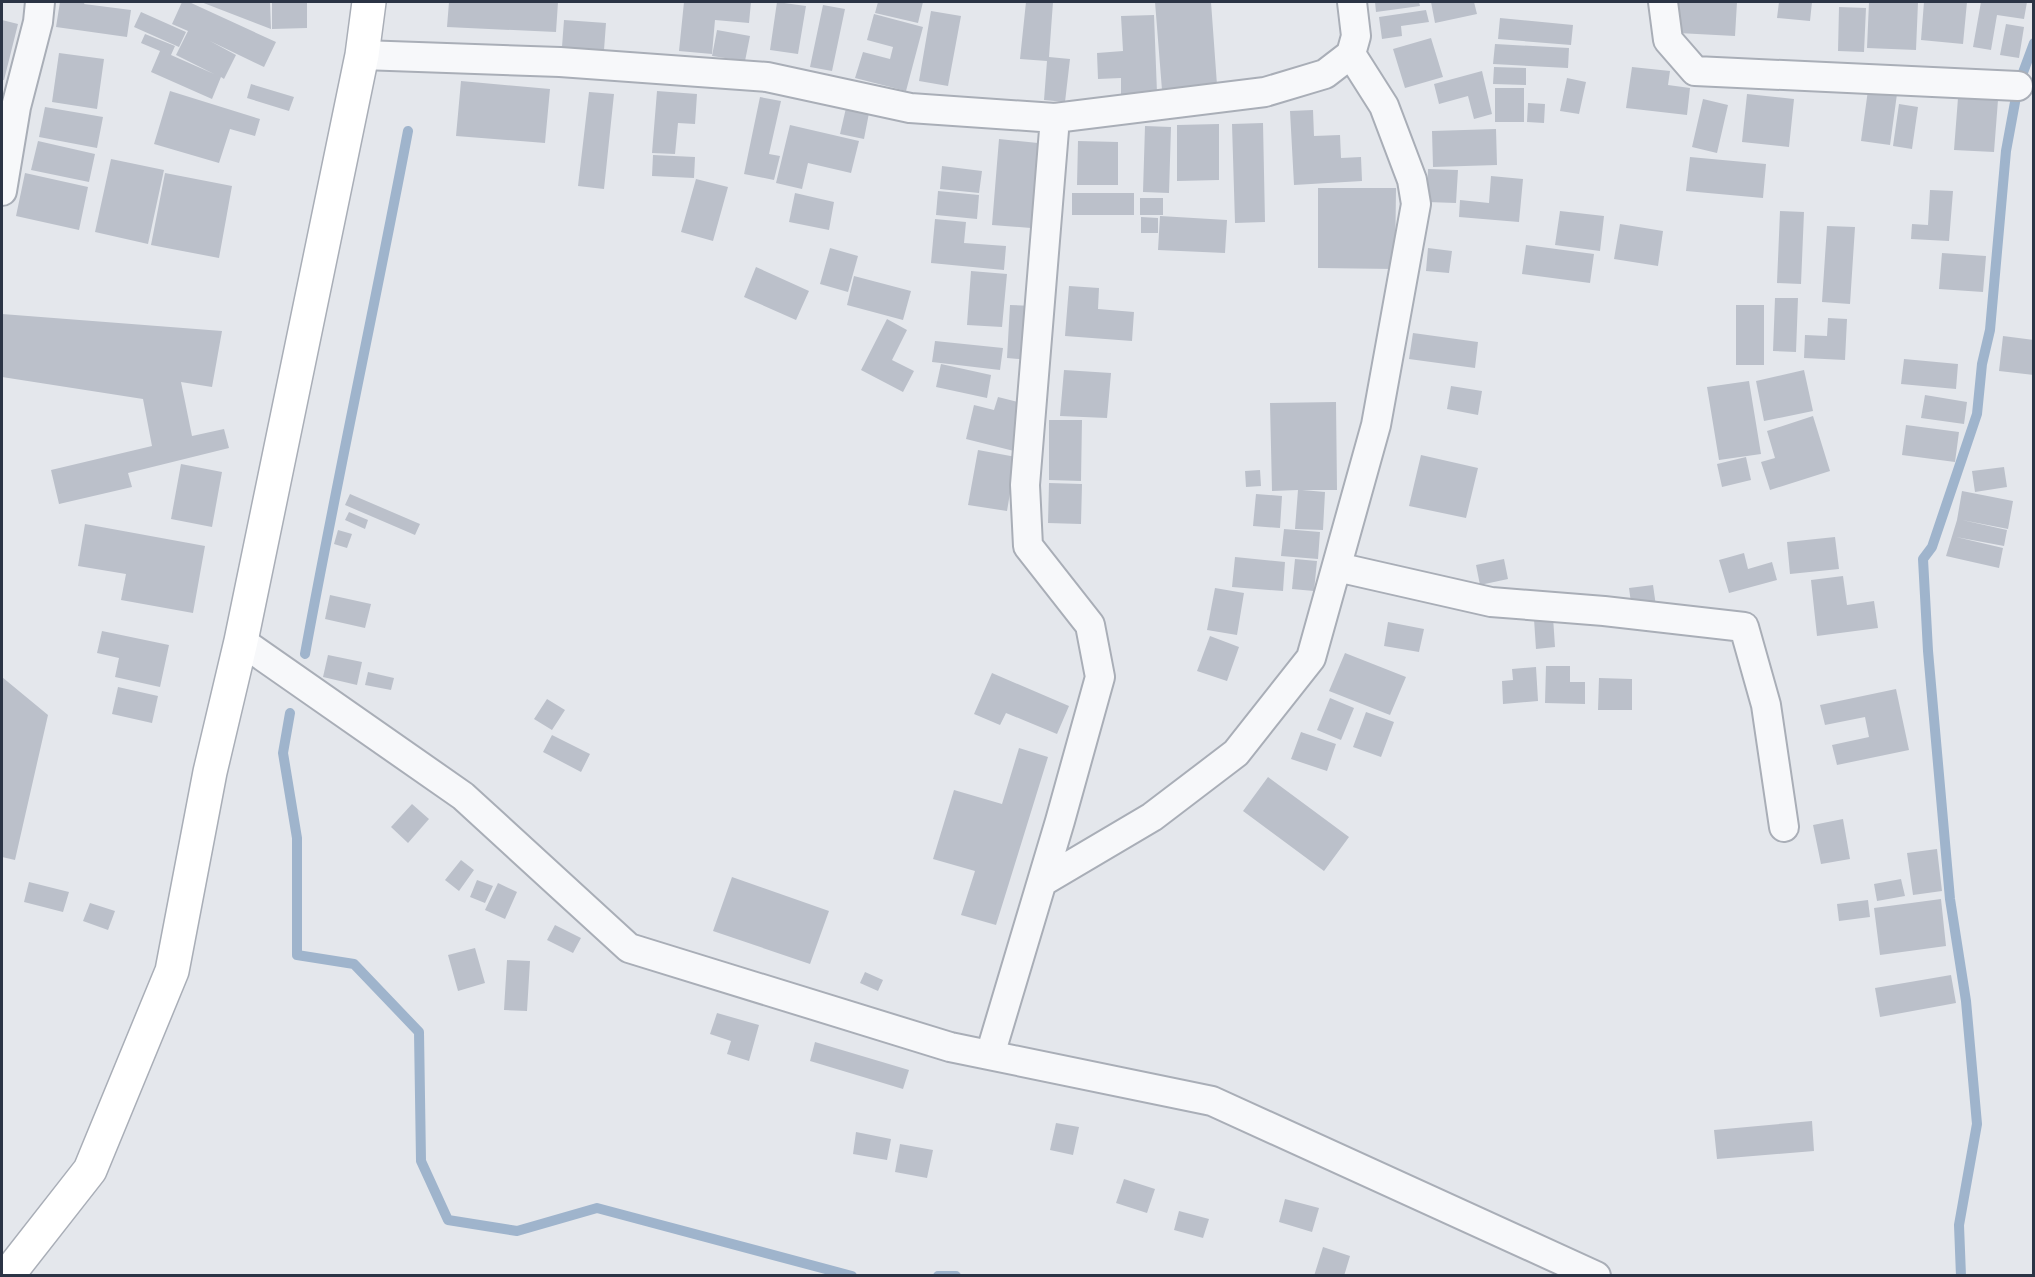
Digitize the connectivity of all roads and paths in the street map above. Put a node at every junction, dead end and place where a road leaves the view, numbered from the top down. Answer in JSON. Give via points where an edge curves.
{"nodes":[{"id":1,"x":40,"y":2,"type":"edge"},
{"id":2,"x":369,"y":2,"type":"edge"},
{"id":3,"x":1352,"y":2,"type":"edge"},
{"id":4,"x":1663,"y":2,"type":"edge"},
{"id":5,"x":1351,"y":54,"type":"junction"},
{"id":6,"x":362,"y":55,"type":"junction"},
{"id":7,"x":2018,"y":86,"type":"dead end"},
{"id":8,"x":1055,"y":118,"type":"junction"},
{"id":9,"x":2,"y":191,"type":"edge"},
{"id":10,"x":1337,"y":567,"type":"junction"},
{"id":11,"x":241,"y":641,"type":"junction"},
{"id":12,"x":1784,"y":827,"type":"dead end"},
{"id":13,"x":1042,"y":882,"type":"junction"},
{"id":14,"x":990,"y":1055,"type":"junction"},
{"id":15,"x":7,"y":1275,"type":"edge"},
{"id":16,"x":1596,"y":1275,"type":"edge"}],
"edges":[{"from":1,"to":9,"type":"street"},
{"from":2,"to":6,"type":"main road"},
{"from":3,"to":5,"type":"street","via":[[1356,36]]},
{"from":4,"to":7,"type":"street","via":[[1668,40],[1695,71]]},
{"from":5,"to":8,"type":"street","via":[[1325,74],[1266,92]]},
{"from":5,"to":10,"type":"street","via":[[1384,106],[1412,180],[1416,204],[1376,425]]},
{"from":6,"to":8,"type":"street","via":[[560,62],[767,77],[910,108]]},
{"from":6,"to":11,"type":"main road"},
{"from":8,"to":13,"type":"street","via":[[1025,485],[1028,546],[1090,625],[1100,677]]},
{"from":10,"to":12,"type":"street","via":[[1491,602],[1744,627],[1766,705]]},
{"from":10,"to":13,"type":"street","via":[[1311,658],[1236,753],[1152,817]]},
{"from":11,"to":14,"type":"street","via":[[463,796],[629,948],[950,1047]]},
{"from":11,"to":15,"type":"main road","via":[[210,772],[172,971],[90,1170]]},
{"from":13,"to":14,"type":"street"},
{"from":14,"to":16,"type":"street","via":[[1212,1101]]}]}
